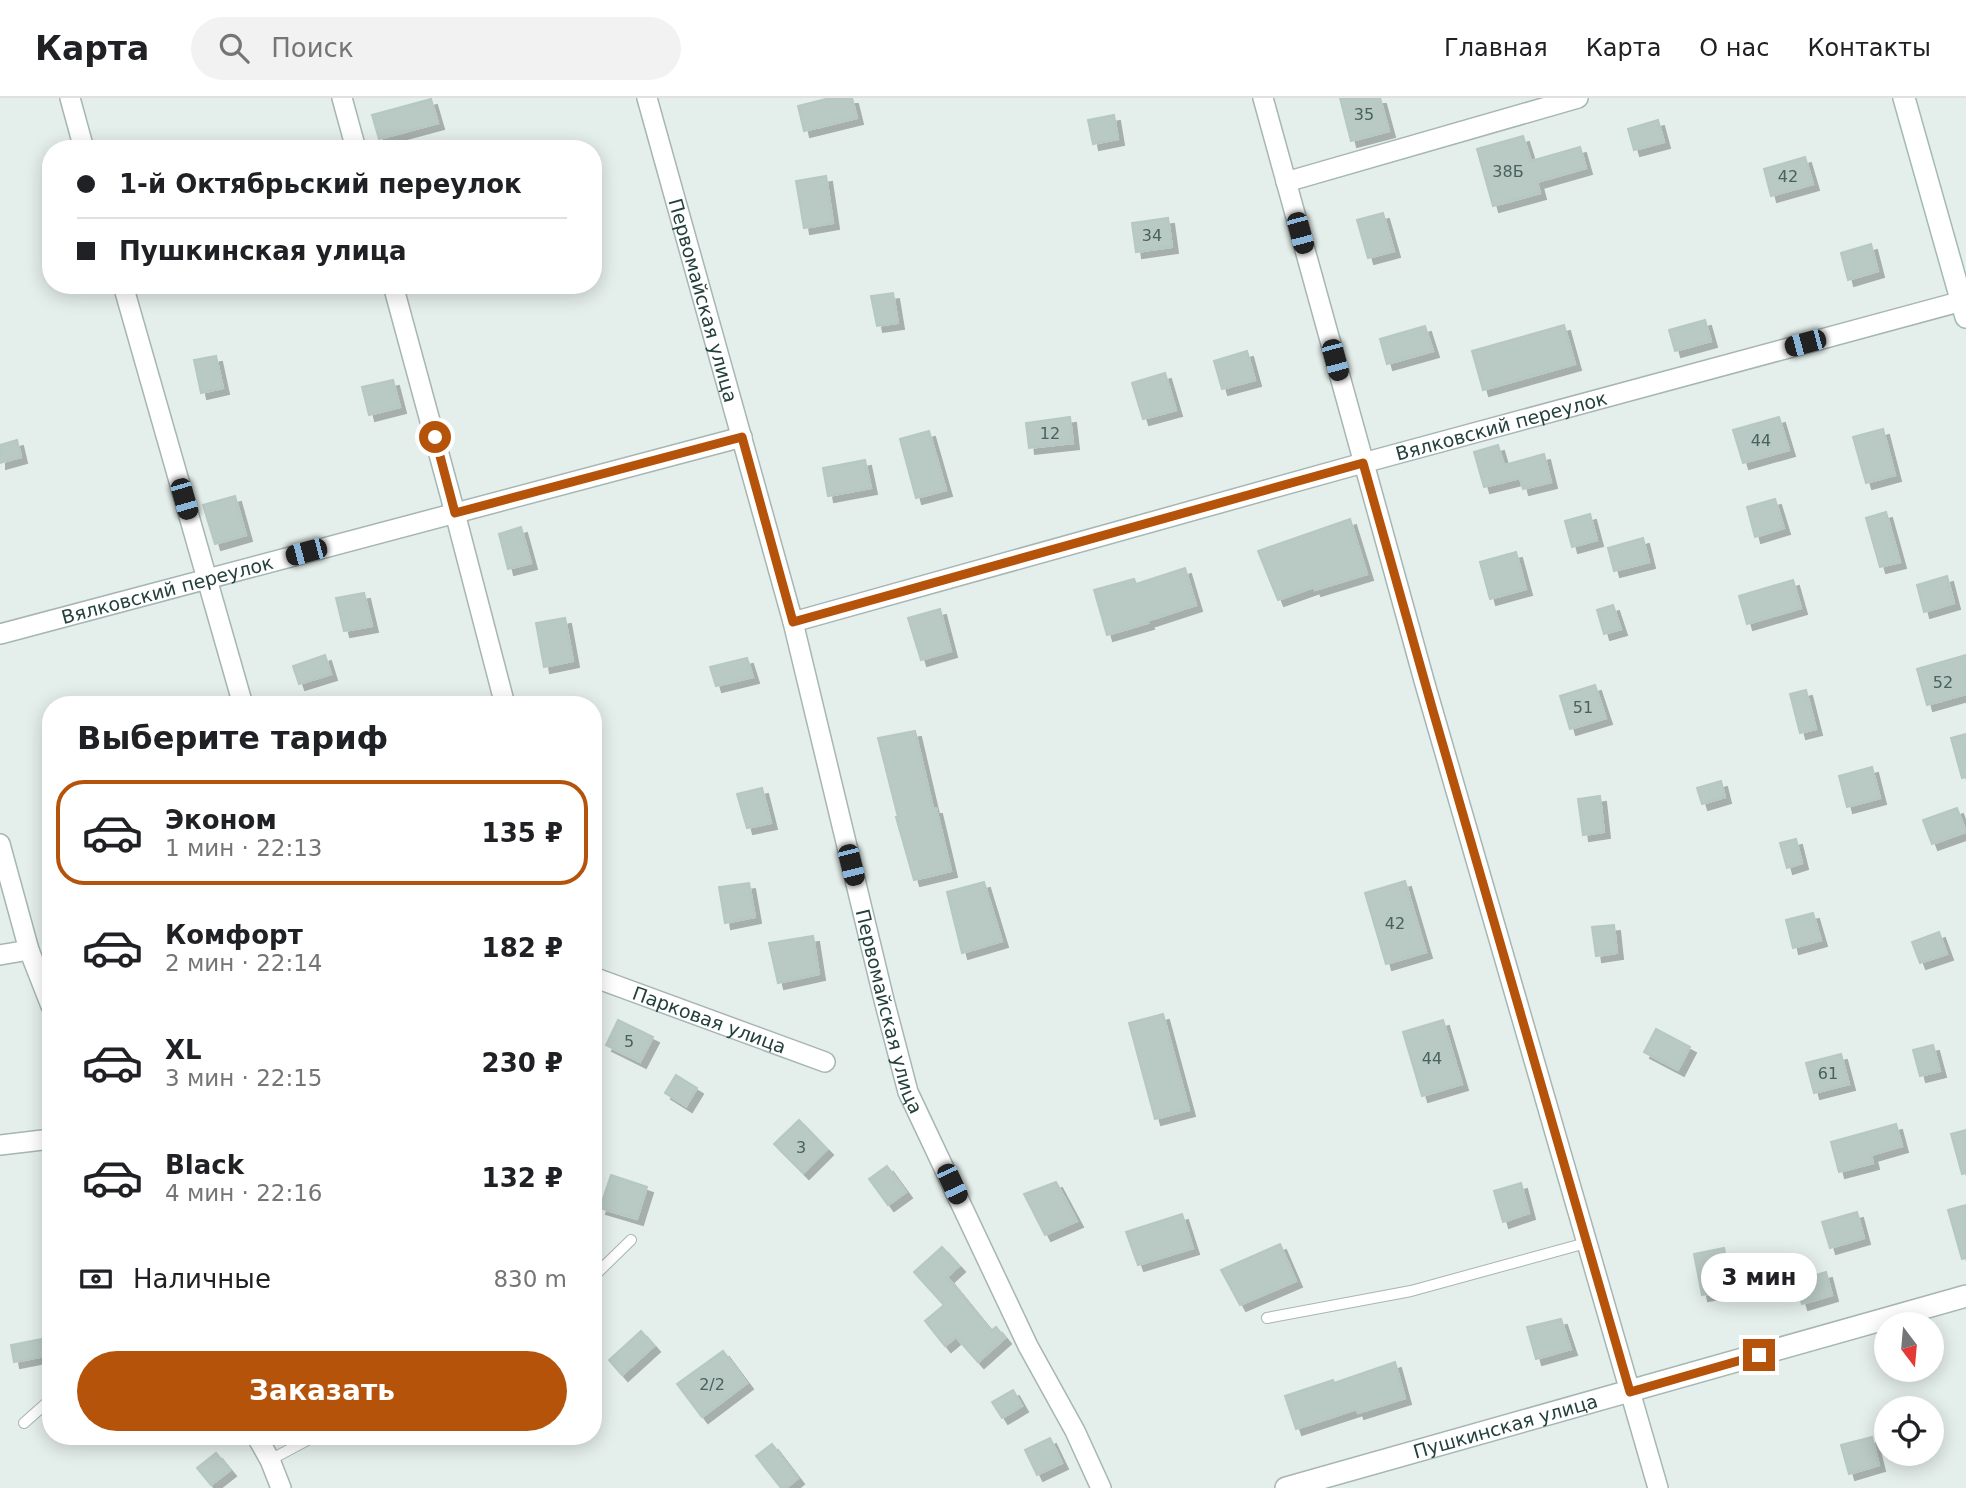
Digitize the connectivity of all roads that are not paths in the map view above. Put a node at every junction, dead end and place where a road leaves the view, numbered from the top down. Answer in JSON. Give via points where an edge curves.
{"nodes":[{"id":1,"x":70,"y":98,"type":"edge"},
{"id":2,"x":342,"y":98,"type":"edge"},
{"id":3,"x":647,"y":98,"type":"edge"},
{"id":4,"x":1263,"y":98,"type":"edge"},
{"id":5,"x":1578,"y":98,"type":"edge"},
{"id":6,"x":1904,"y":98,"type":"edge"},
{"id":7,"x":82,"y":140,"type":"edge"},
{"id":8,"x":354,"y":140,"type":"edge"},
{"id":9,"x":1286,"y":182,"type":"junction"},
{"id":10,"x":126,"y":294,"type":"edge"},
{"id":11,"x":395,"y":294,"type":"edge"},
{"id":12,"x":1965,"y":306,"type":"edge"},
{"id":13,"x":742,"y":437,"type":"junction"},
{"id":14,"x":1363,"y":463,"type":"junction"},
{"id":15,"x":455,"y":513,"type":"junction"},
{"id":16,"x":207,"y":579,"type":"junction"},
{"id":17,"x":793,"y":622,"type":"junction"},
{"id":18,"x":0,"y":634,"type":"edge"},
{"id":19,"x":240,"y":696,"type":"edge"},
{"id":20,"x":503,"y":696,"type":"edge"},
{"id":21,"x":0,"y":844,"type":"edge"},
{"id":22,"x":29,"y":950,"type":"junction"},
{"id":23,"x":0,"y":955,"type":"edge"},
{"id":24,"x":602,"y":980,"type":"edge"},
{"id":25,"x":42,"y":983,"type":"edge"},
{"id":26,"x":825,"y":1062,"type":"dead end"},
{"id":27,"x":42,"y":1140,"type":"edge"},
{"id":28,"x":0,"y":1145,"type":"edge"},
{"id":29,"x":631,"y":1240,"type":"dead end"},
{"id":30,"x":1586,"y":1243,"type":"junction"},
{"id":31,"x":602,"y":1268,"type":"edge"},
{"id":32,"x":1966,"y":1296,"type":"edge"},
{"id":33,"x":1267,"y":1318,"type":"dead end"},
{"id":34,"x":1630,"y":1392,"type":"junction"},
{"id":35,"x":42,"y":1407,"type":"edge"},
{"id":36,"x":24,"y":1423,"type":"dead end"},
{"id":37,"x":262,"y":1445,"type":"edge"},
{"id":38,"x":298,"y":1445,"type":"edge"},
{"id":39,"x":270,"y":1460,"type":"junction"},
{"id":40,"x":281,"y":1488,"type":"edge"},
{"id":41,"x":1101,"y":1488,"type":"edge"},
{"id":42,"x":1286,"y":1488,"type":"edge"},
{"id":43,"x":1658,"y":1488,"type":"edge"}],
"edges":[{"from":1,"to":7,"type":"street"},
{"from":2,"to":8,"type":"street"},
{"from":3,"to":13,"type":"street","name":"Первомайская улица"},
{"from":4,"to":9,"type":"street"},
{"from":5,"to":9,"type":"street"},
{"from":6,"to":12,"type":"street"},
{"from":9,"to":14,"type":"street"},
{"from":10,"to":16,"type":"street"},
{"from":11,"to":15,"type":"street"},
{"from":12,"to":14,"type":"street","name":"Вялковский переулок"},
{"from":13,"to":15,"type":"street","name":"Вялковский переулок"},
{"from":13,"to":17,"type":"street","name":"Первомайская улица"},
{"from":14,"to":17,"type":"street","name":"Вялковский переулок"},
{"from":14,"to":30,"type":"street"},
{"from":15,"to":16,"type":"street","name":"Вялковский переулок"},
{"from":15,"to":20,"type":"street"},
{"from":16,"to":18,"type":"street","name":"Вялковский переулок"},
{"from":16,"to":19,"type":"street"},
{"from":17,"to":41,"type":"street","name":"Первомайская улица","via":[[908,1092]]},
{"from":21,"to":22,"type":"street"},
{"from":22,"to":23,"type":"street"},
{"from":22,"to":25,"type":"street"},
{"from":24,"to":26,"type":"street","name":"Парковая улица"},
{"from":27,"to":28,"type":"street"},
{"from":29,"to":31,"type":"lane"},
{"from":30,"to":33,"type":"lane","via":[[1411,1291]]},
{"from":30,"to":34,"type":"street"},
{"from":32,"to":34,"type":"street","name":"Пушкинская улица"},
{"from":34,"to":42,"type":"street","name":"Пушкинская улица"},
{"from":34,"to":43,"type":"street"},
{"from":35,"to":36,"type":"lane"},
{"from":37,"to":39,"type":"street"},
{"from":38,"to":39,"type":"lane"},
{"from":39,"to":40,"type":"street"}]}
